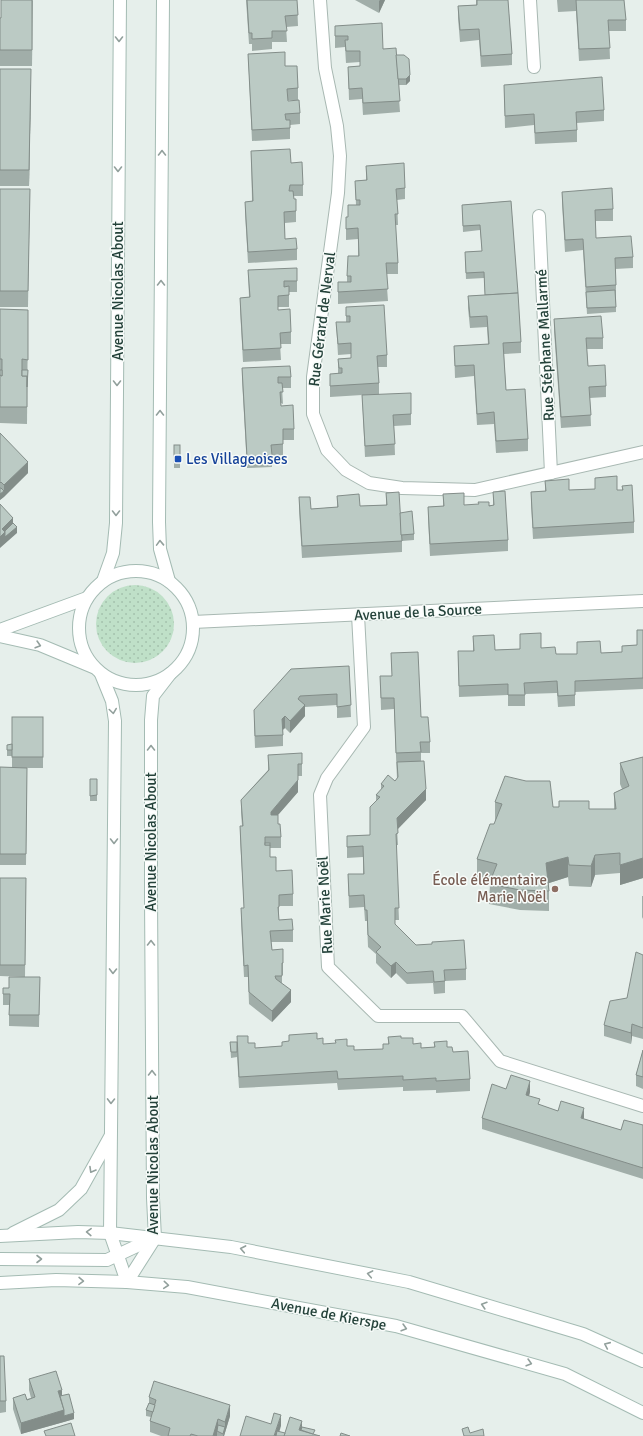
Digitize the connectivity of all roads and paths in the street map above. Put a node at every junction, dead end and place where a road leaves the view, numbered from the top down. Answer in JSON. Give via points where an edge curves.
{"nodes":[{"id":1,"x":120,"y":0,"type":"edge"},
{"id":2,"x":163,"y":0,"type":"edge"},
{"id":3,"x":320,"y":0,"type":"edge"},
{"id":4,"x":530,"y":0,"type":"edge"},
{"id":5,"x":534,"y":67,"type":"dead end"},
{"id":6,"x":539,"y":216,"type":"dead end"},
{"id":7,"x":643,"y":452,"type":"edge"},
{"id":8,"x":551,"y":474,"type":"junction"},
{"id":9,"x":103,"y":581,"type":"junction"},
{"id":10,"x":169,"y":581,"type":"junction"},
{"id":11,"x":87,"y":598,"type":"junction"},
{"id":12,"x":643,"y":601,"type":"edge"},
{"id":13,"x":358,"y":614,"type":"junction"},
{"id":14,"x":193,"y":622,"type":"junction"},
{"id":15,"x":0,"y":630,"type":"edge"},
{"id":16,"x":0,"y":636,"type":"edge"},
{"id":17,"x":97,"y":670,"type":"junction"},
{"id":18,"x":170,"y":674,"type":"junction"},
{"id":19,"x":643,"y":1106,"type":"edge"},
{"id":20,"x":111,"y":1136,"type":"junction"},
{"id":21,"x":110,"y":1233,"type":"junction"},
{"id":22,"x":4,"y":1236,"type":"edge"},
{"id":23,"x":155,"y":1238,"type":"junction"},
{"id":24,"x":118,"y":1255,"type":"junction"},
{"id":25,"x":0,"y":1259,"type":"edge"},
{"id":26,"x":127,"y":1282,"type":"junction"},
{"id":27,"x":0,"y":1283,"type":"edge"},
{"id":28,"x":643,"y":1361,"type":"edge"},
{"id":29,"x":643,"y":1413,"type":"edge"}],
"edges":[{"from":1,"to":9,"type":"main road","name":"Avenue Nicolas About","one_way":true,"via":[[116,522],[113,552]]},
{"from":10,"to":2,"type":"main road","name":"Avenue Nicolas About","one_way":true,"via":[[160,549],[159,522]]},
{"from":3,"to":8,"type":"main road","name":"Rue Gérard de Nerval","via":[[325,68],[337,126],[340,156],[338,193],[313,377],[313,414],[327,450],[346,470],[369,483],[402,488],[475,490]]},
{"from":4,"to":5,"type":"main road"},
{"from":6,"to":8,"type":"main road","name":"Rue Stéphane Mallarmé"},
{"from":7,"to":8,"type":"main road","name":"Rue Gérard de Nerval"},
{"from":9,"to":10,"type":"main road","name":"Avenue Nicolas About","via":[[119,573],[136,570],[154,573]]},
{"from":9,"to":11,"type":"main road","name":"Avenue Nicolas About"},
{"from":10,"to":14,"type":"main road","name":"Avenue Nicolas About","via":[[180,590]]},
{"from":11,"to":15,"type":"main road"},
{"from":11,"to":17,"type":"main road","name":"Avenue Nicolas About","via":[[80,615],[79,633],[83,651]]},
{"from":12,"to":13,"type":"main road","name":"Avenue de la Source"},
{"from":13,"to":14,"type":"main road","name":"Avenue de la Source"},
{"from":13,"to":19,"type":"main road","name":"Rue Marie Noël","via":[[364,727],[327,778],[320,794],[328,967],[378,1016],[462,1016],[500,1061]]},
{"from":14,"to":18,"type":"main road","name":"Avenue Nicolas About","via":[[193,639],[186,657]]},
{"from":16,"to":17,"type":"main road","one_way":true,"via":[[40,645]]},
{"from":17,"to":18,"type":"main road","name":"Avenue Nicolas About","via":[[118,683],[136,686],[154,683]]},
{"from":17,"to":20,"type":"main road","name":"Avenue Nicolas About","one_way":true,"via":[[112,701],[115,721]]},
{"from":23,"to":18,"type":"main road","name":"Avenue Nicolas About","one_way":true,"via":[[151,720],[153,696]]},
{"from":20,"to":21,"type":"main road","name":"Avenue Nicolas About"},
{"from":20,"to":22,"type":"main road","one_way":true,"via":[[81,1189],[59,1210]]},
{"from":21,"to":22,"type":"main road","one_way":true},
{"from":21,"to":23,"type":"main road"},
{"from":21,"to":24,"type":"main road","name":"Avenue Nicolas About"},
{"from":23,"to":24,"type":"main road"},
{"from":23,"to":26,"type":"main road","name":"Avenue Nicolas About"},
{"from":28,"to":23,"type":"main road","one_way":true,"via":[[583,1334],[409,1282],[217,1244]]},
{"from":25,"to":24,"type":"main road","one_way":true,"via":[[107,1260]]},
{"from":24,"to":26,"type":"main road","name":"Avenue Nicolas About"},
{"from":27,"to":26,"type":"main road","name":"Avenue de Kierspe","one_way":true,"via":[[56,1280]]},
{"from":26,"to":29,"type":"main road","name":"Avenue de Kierspe","one_way":true,"via":[[188,1287],[396,1326],[565,1374]]}]}
